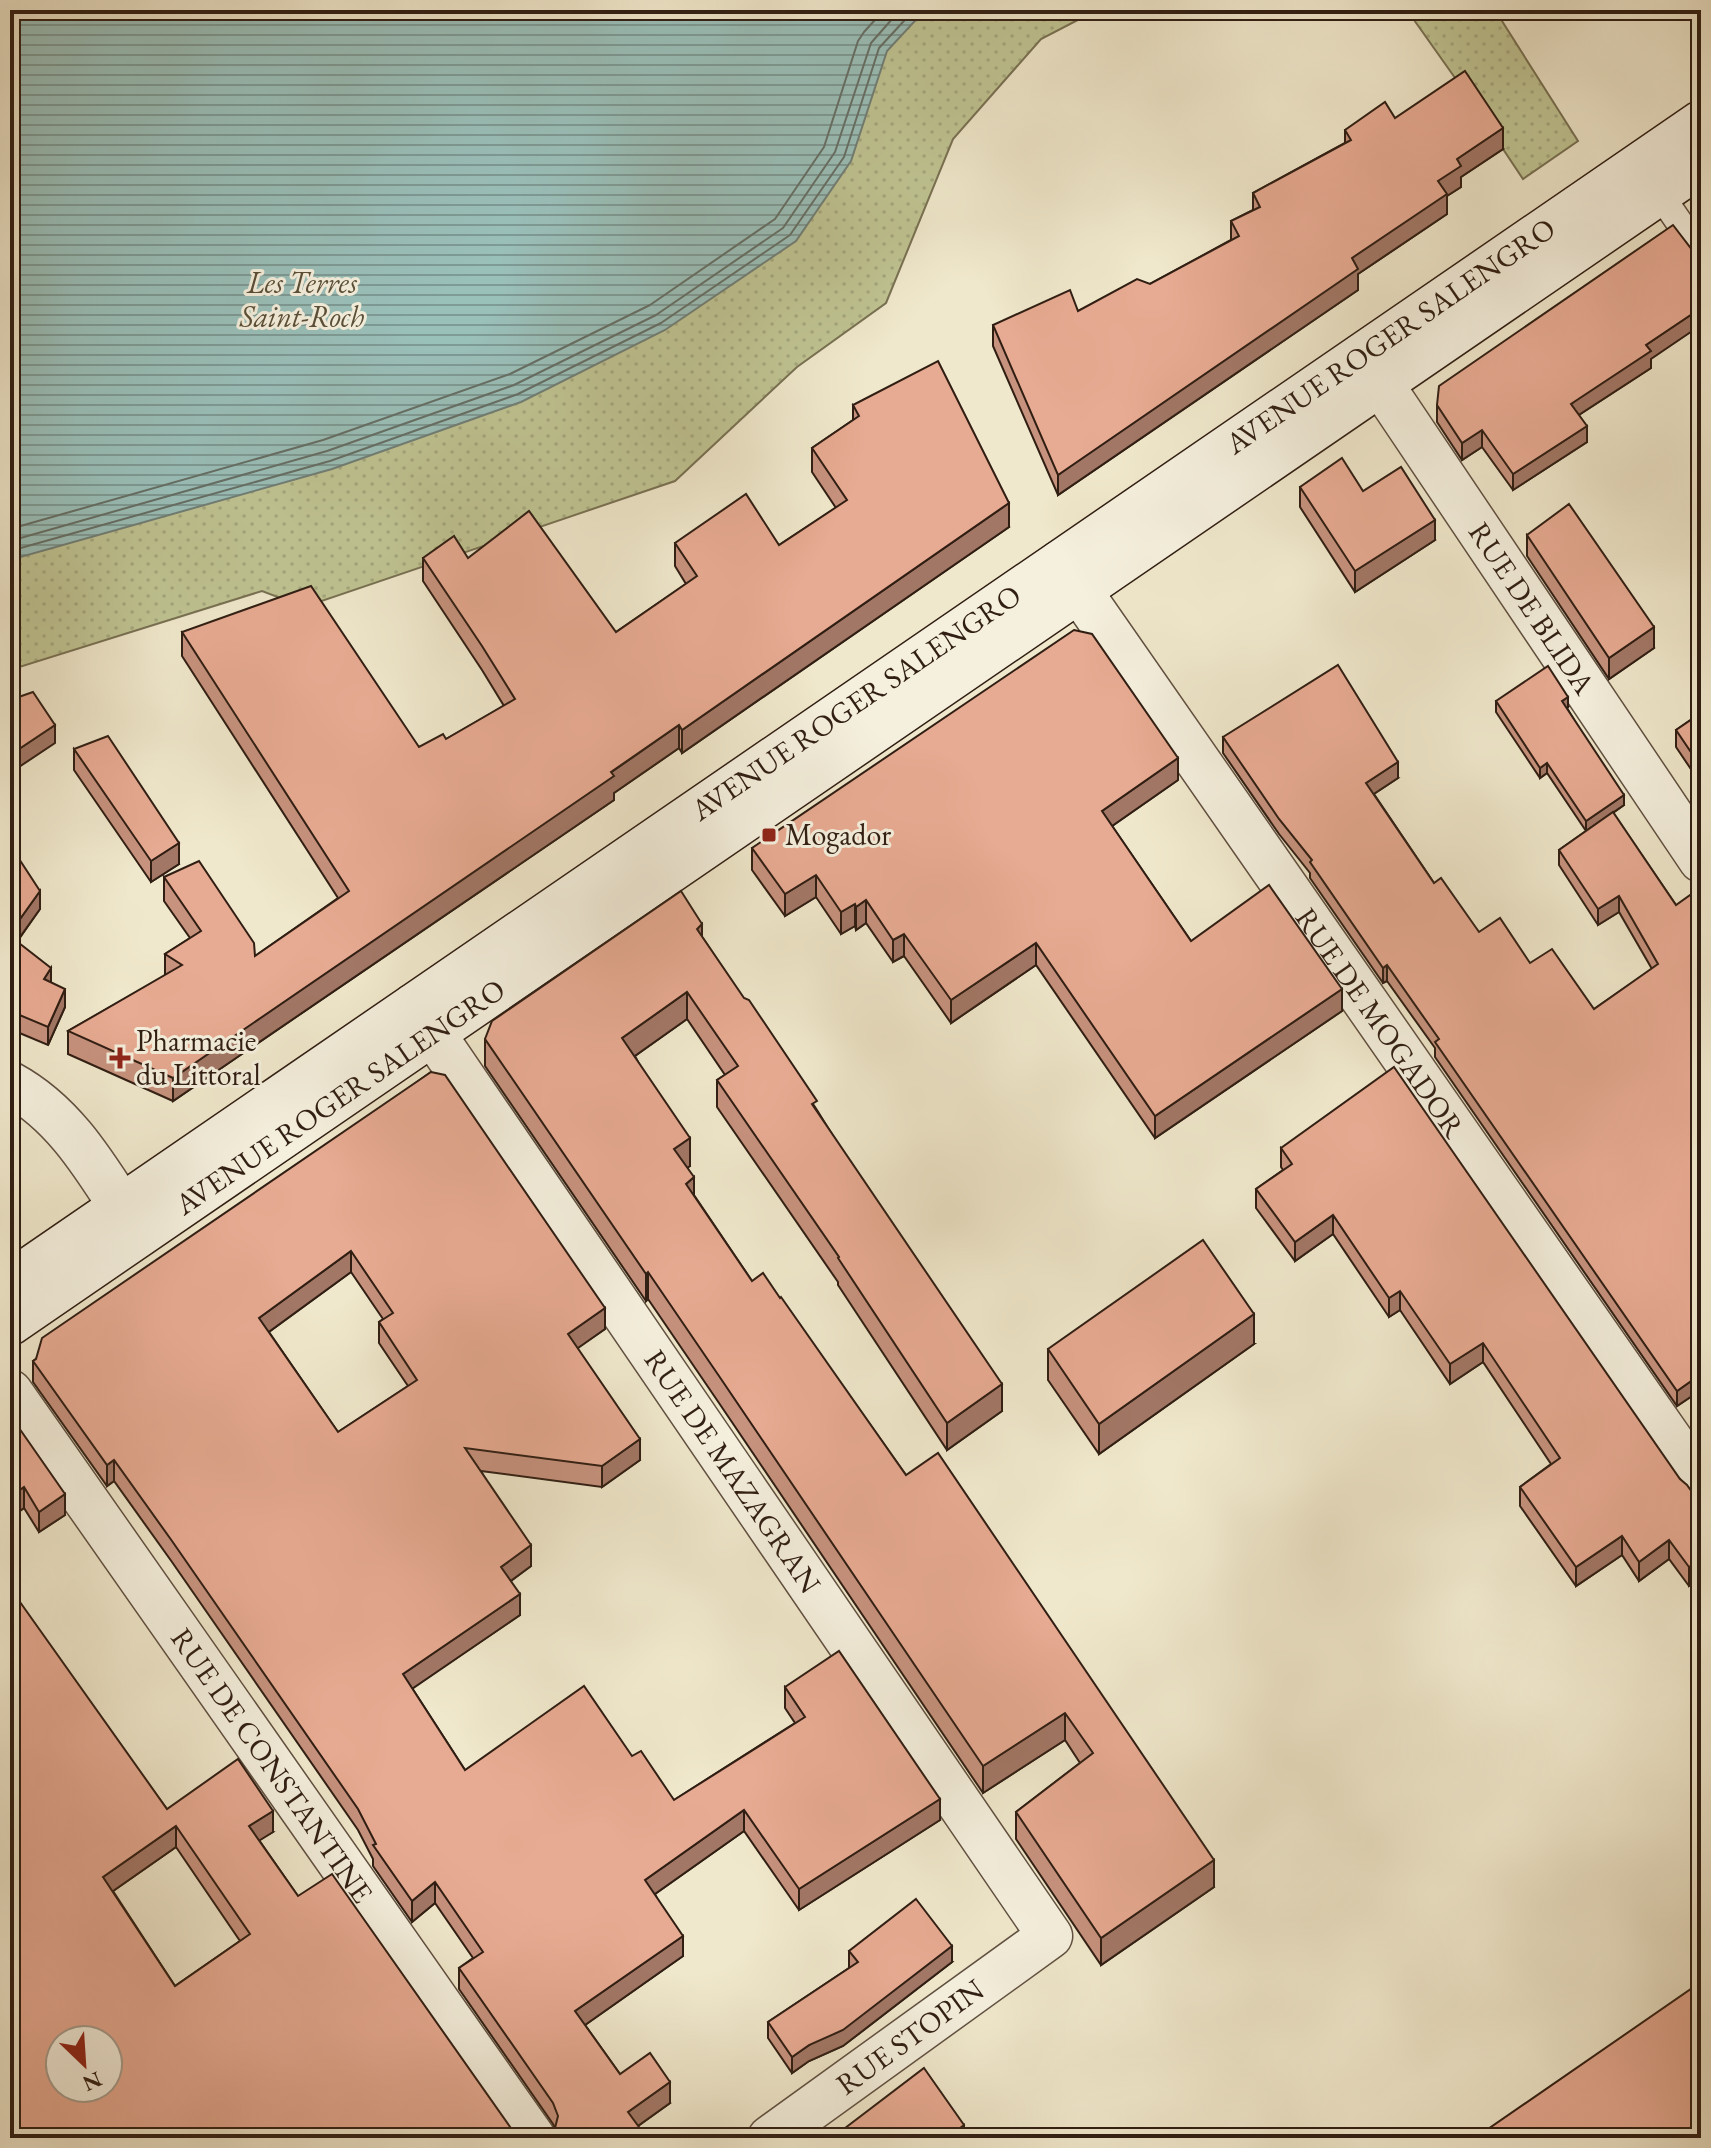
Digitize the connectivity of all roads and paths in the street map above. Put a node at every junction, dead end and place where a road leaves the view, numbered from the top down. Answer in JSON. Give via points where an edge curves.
{"nodes":[{"id":1,"x":1701,"y":123,"type":"edge"},
{"id":2,"x":1701,"y":164,"type":"edge"},
{"id":3,"x":1659,"y":193,"type":"junction"},
{"id":4,"x":1701,"y":254,"type":"edge"},
{"id":5,"x":1371,"y":370,"type":"junction"},
{"id":6,"x":1070,"y":576,"type":"junction"},
{"id":7,"x":1701,"y":860,"type":"edge"},
{"id":8,"x":423,"y":1020,"type":"junction"},
{"id":9,"x":10,"y":1084,"type":"edge"},
{"id":10,"x":130,"y":1220,"type":"junction"},
{"id":11,"x":10,"y":1283,"type":"edge"},
{"id":12,"x":10,"y":1323,"type":"edge"},
{"id":13,"x":10,"y":1392,"type":"edge"},
{"id":14,"x":1701,"y":1484,"type":"edge"},
{"id":15,"x":1050,"y":1936,"type":"joint"},
{"id":16,"x":533,"y":2138,"type":"edge"},
{"id":17,"x":770,"y":2138,"type":"edge"}],
"edges":[{"from":1,"to":5,"type":"street","name":"AVENUE ROGER SALENGRO"},
{"from":2,"to":3,"type":"street","name":"AVENUE ROGER SALENGRO"},
{"from":3,"to":4,"type":"lane"},
{"from":3,"to":5,"type":"street","name":"AVENUE ROGER SALENGRO"},
{"from":5,"to":6,"type":"street","name":"AVENUE ROGER SALENGRO"},
{"from":5,"to":7,"type":"street","name":"RUE DE BLIDA"},
{"from":6,"to":8,"type":"street","name":"AVENUE ROGER SALENGRO"},
{"from":6,"to":14,"type":"street","name":"RUE DE MOGADOR"},
{"from":8,"to":10,"type":"street","name":"AVENUE ROGER SALENGRO"},
{"from":8,"to":15,"type":"street","name":"RUE DE MAZAGRAN"},
{"from":9,"to":10,"type":"street","via":[[62,1122]]},
{"from":10,"to":11,"type":"street","name":"AVENUE ROGER SALENGRO"},
{"from":10,"to":12,"type":"street","name":"AVENUE ROGER SALENGRO"},
{"from":13,"to":16,"type":"street","name":"RUE DE CONSTANTINE"},
{"from":15,"to":17,"type":"street","name":"RUE STOPIN"}]}
